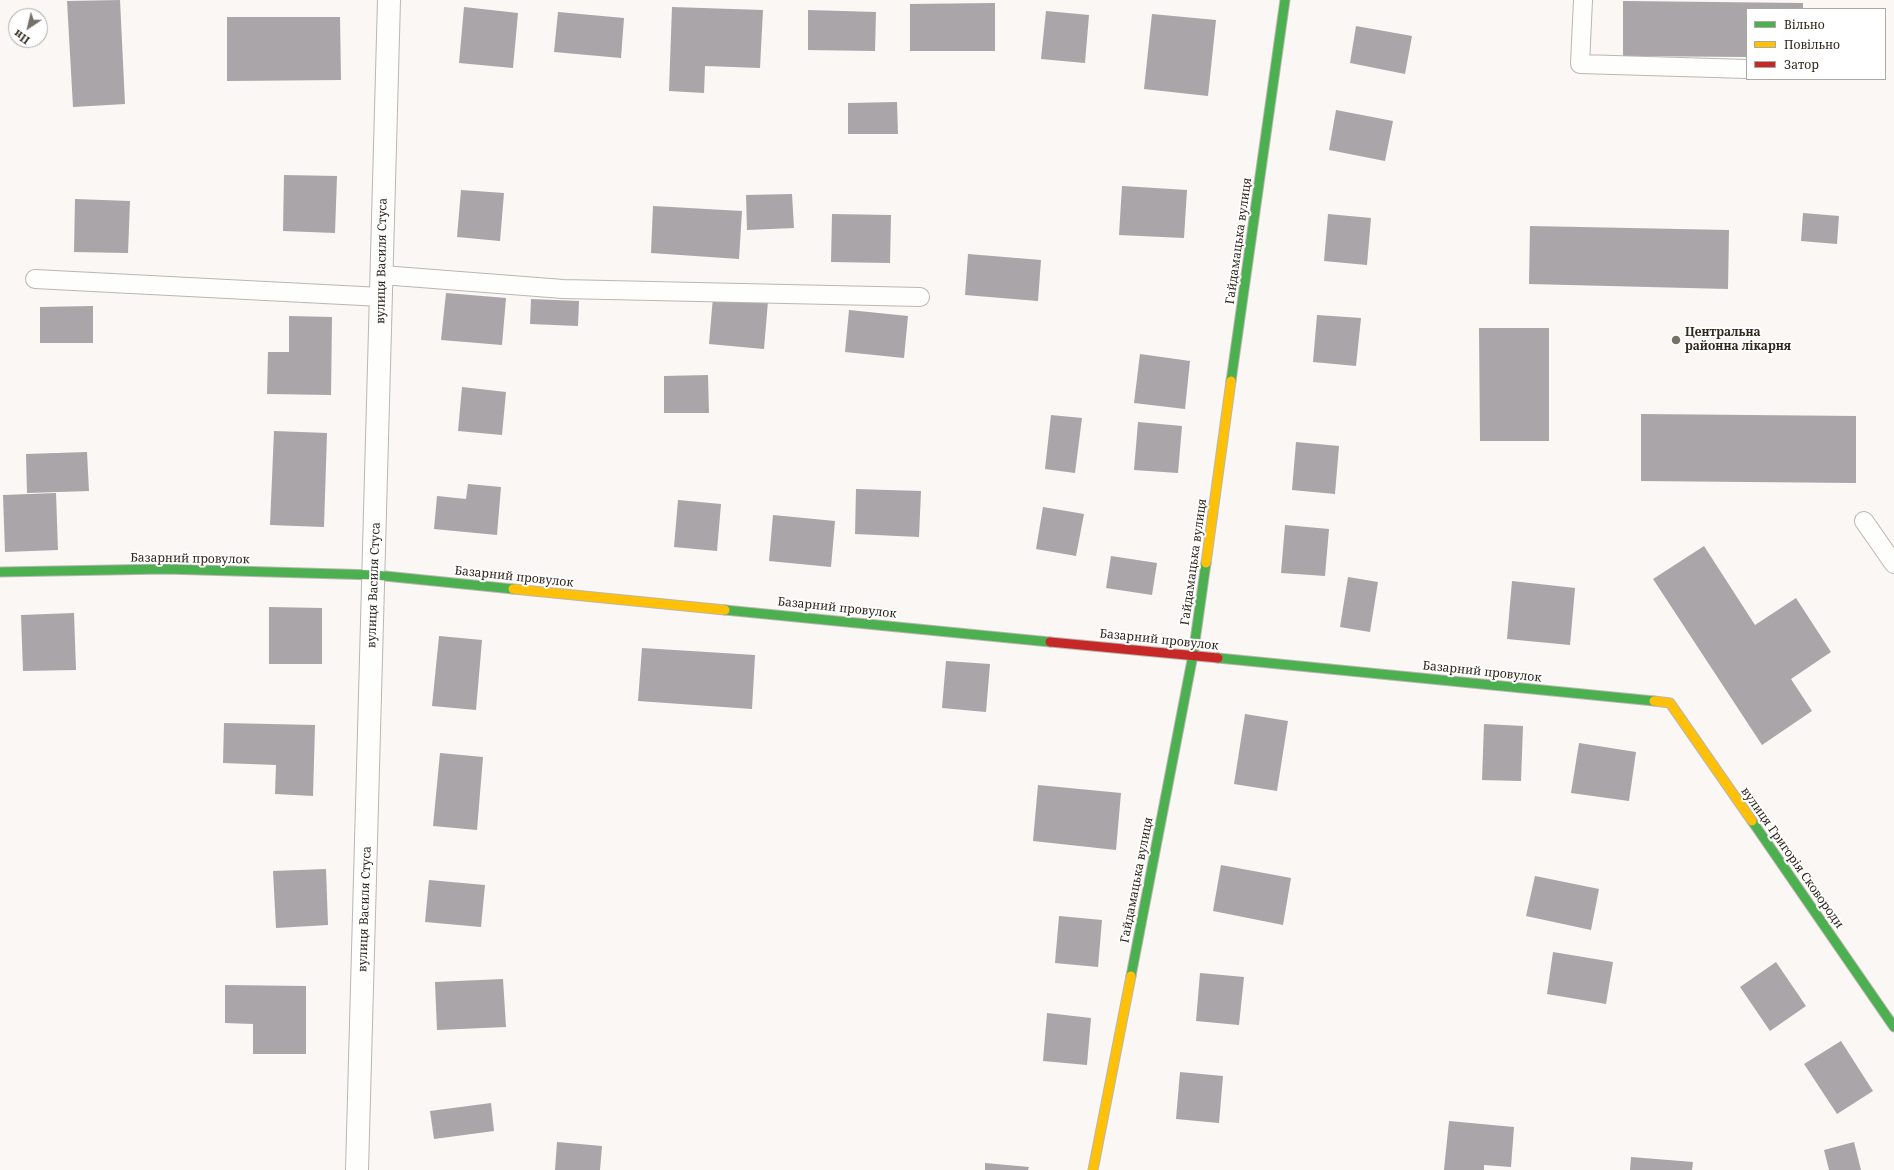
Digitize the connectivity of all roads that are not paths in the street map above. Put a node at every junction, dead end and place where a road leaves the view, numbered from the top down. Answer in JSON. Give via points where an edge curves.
{"nodes":[{"id":1,"x":389,"y":0,"type":"edge"},
{"id":2,"x":1284,"y":0,"type":"edge"},
{"id":3,"x":1583,"y":0,"type":"edge"},
{"id":4,"x":1746,"y":69,"type":"edge"},
{"id":5,"x":382,"y":275,"type":"junction"},
{"id":6,"x":34,"y":279,"type":"dead end"},
{"id":7,"x":381,"y":297,"type":"junction"},
{"id":8,"x":920,"y":297,"type":"dead end"},
{"id":9,"x":1864,"y":521,"type":"dead end"},
{"id":10,"x":1894,"y":564,"type":"edge"},
{"id":11,"x":0,"y":572,"type":"edge"},
{"id":12,"x":375,"y":575,"type":"junction"},
{"id":13,"x":1193,"y":655,"type":"junction"},
{"id":14,"x":1670,"y":703,"type":"joint"},
{"id":15,"x":1894,"y":1027,"type":"edge"},
{"id":16,"x":357,"y":1170,"type":"edge"},
{"id":17,"x":1093,"y":1170,"type":"edge"}],
"edges":[{"from":1,"to":5,"type":"street","name":"вулиця Василя Стуса"},
{"from":2,"to":13,"type":"street","name":"Гайдамацька вулиця"},
{"from":3,"to":4,"type":"lane","via":[[1580,64]]},
{"from":5,"to":7,"type":"street","name":"вулиця Василя Стуса"},
{"from":5,"to":8,"type":"lane","via":[[563,289]]},
{"from":6,"to":7,"type":"lane"},
{"from":7,"to":12,"type":"street","name":"вулиця Василя Стуса"},
{"from":9,"to":10,"type":"lane"},
{"from":11,"to":12,"type":"street","name":"Базарний провулок","via":[[165,569]]},
{"from":12,"to":13,"type":"street","name":"Базарний провулок"},
{"from":12,"to":16,"type":"street","name":"вулиця Василя Стуса"},
{"from":13,"to":14,"type":"street","name":"Базарний провулок"},
{"from":13,"to":17,"type":"street","name":"Гайдамацька вулиця"},
{"from":14,"to":15,"type":"street","name":"вулиця Григорія Сковороди"}]}
